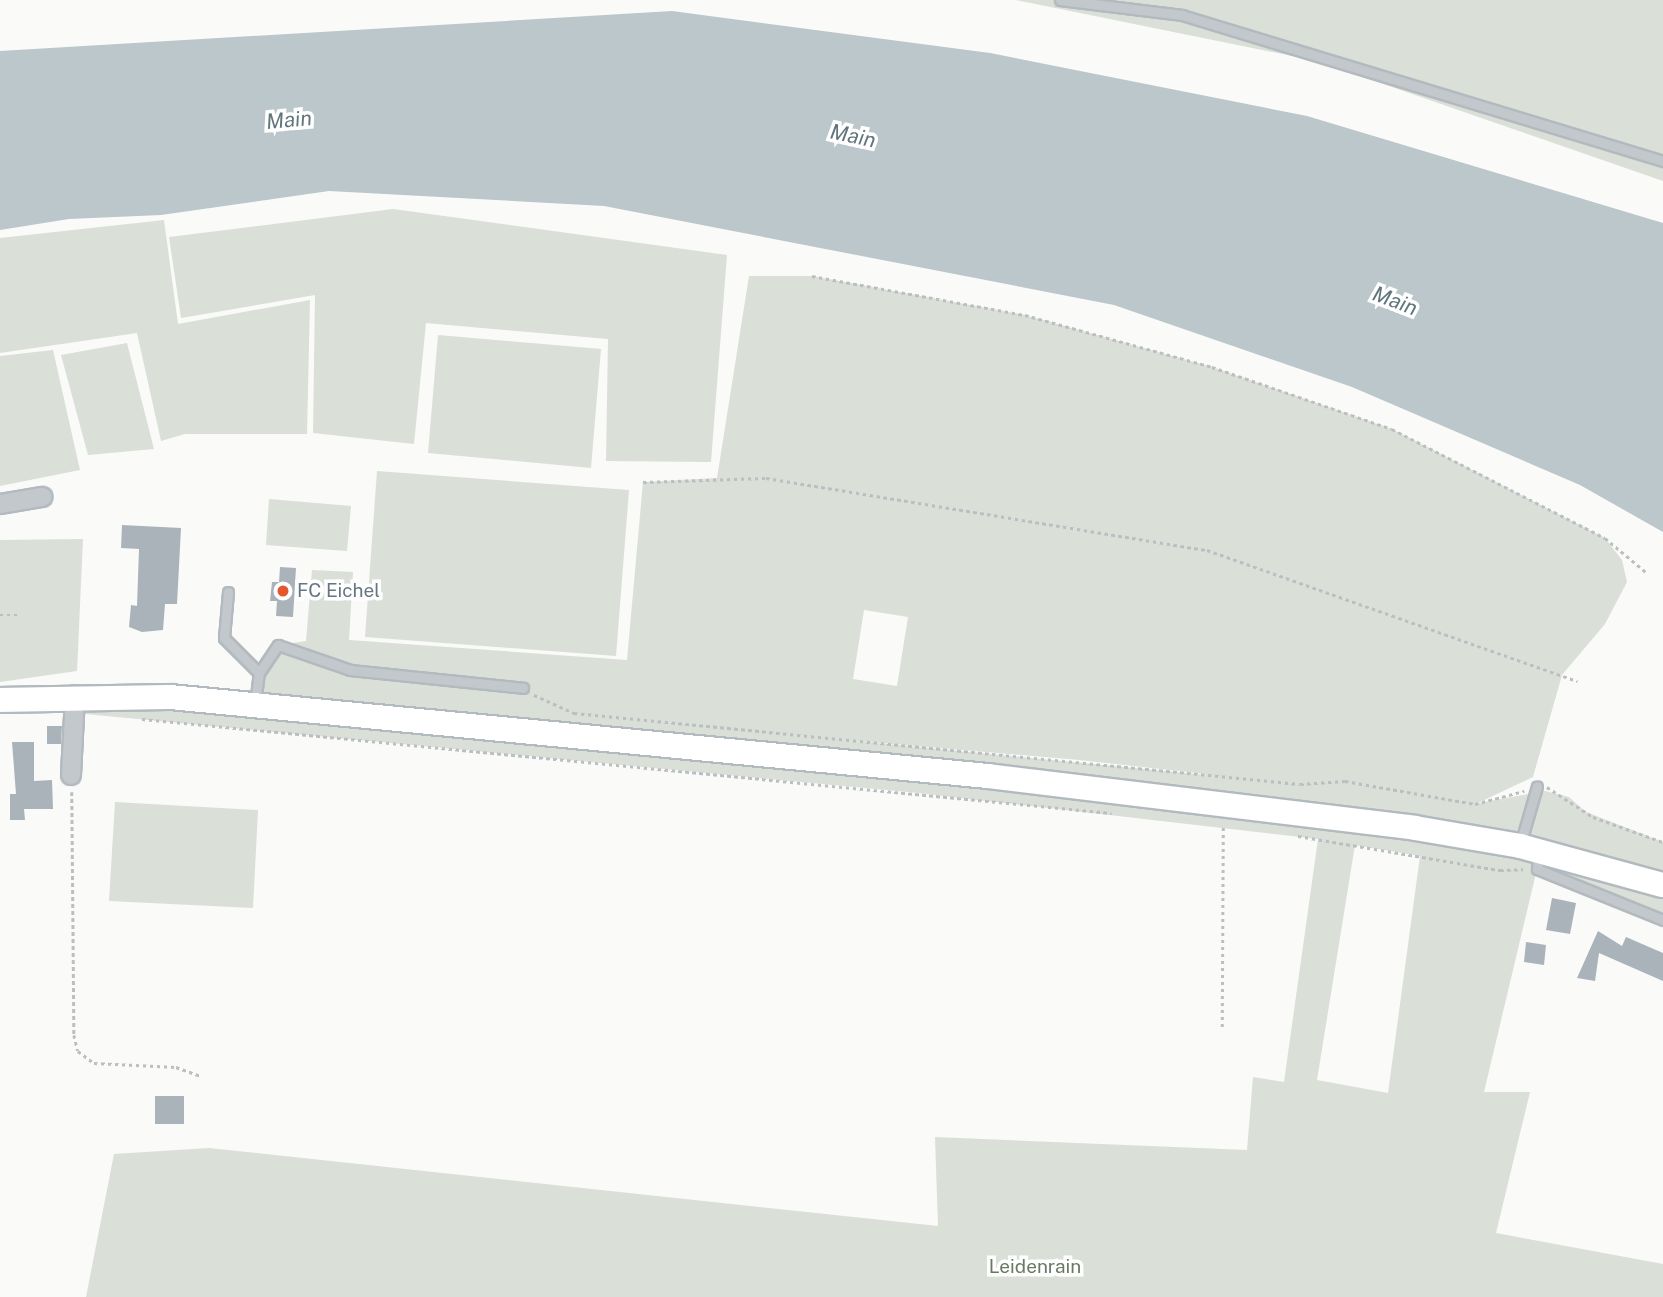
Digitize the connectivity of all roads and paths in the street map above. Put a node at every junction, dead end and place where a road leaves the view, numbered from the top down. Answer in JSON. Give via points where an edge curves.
{"nodes":[{"id":1,"x":1060,"y":0,"type":"edge"},
{"id":2,"x":1663,"y":160,"type":"edge"},
{"id":3,"x":812,"y":276,"type":"dead end"},
{"id":4,"x":643,"y":482,"type":"dead end"},
{"id":5,"x":42,"y":497,"type":"dead end"},
{"id":6,"x":0,"y":504,"type":"edge"},
{"id":7,"x":1647,"y":573,"type":"dead end"},
{"id":8,"x":228,"y":592,"type":"dead end"},
{"id":9,"x":0,"y":615,"type":"edge"},
{"id":10,"x":17,"y":615,"type":"dead end"},
{"id":11,"x":259,"y":673,"type":"junction"},
{"id":12,"x":1577,"y":681,"type":"dead end"},
{"id":13,"x":523,"y":688,"type":"joint"},
{"id":14,"x":75,"y":695,"type":"junction"},
{"id":15,"x":0,"y":699,"type":"edge"},
{"id":16,"x":255,"y":705,"type":"junction"},
{"id":17,"x":131,"y":718,"type":"dead end"},
{"id":18,"x":71,"y":775,"type":"joint"},
{"id":19,"x":1537,"y":786,"type":"junction"},
{"id":20,"x":1112,"y":813,"type":"dead end"},
{"id":21,"x":1209,"y":823,"type":"dead end"},
{"id":22,"x":1223,"y":825,"type":"junction"},
{"id":23,"x":1237,"y":827,"type":"dead end"},
{"id":24,"x":1291,"y":835,"type":"dead end"},
{"id":25,"x":1663,"y":842,"type":"edge"},
{"id":26,"x":1532,"y":855,"type":"junction"},
{"id":27,"x":1663,"y":885,"type":"edge"},
{"id":28,"x":1663,"y":920,"type":"edge"},
{"id":29,"x":1222,"y":1027,"type":"dead end"},
{"id":30,"x":201,"y":1076,"type":"dead end"}],
"edges":[{"from":1,"to":2,"type":"lane","via":[[1182,15]]},
{"from":3,"to":7,"type":"path","via":[[1025,315],[1212,367],[1366,420],[1605,538]]},
{"from":4,"to":12,"type":"path","via":[[766,478],[1207,550]]},
{"from":5,"to":6,"type":"street"},
{"from":8,"to":11,"type":"lane","via":[[224,638]]},
{"from":9,"to":10,"type":"path"},
{"from":11,"to":13,"type":"lane","via":[[272,650],[284,645],[350,670]]},
{"from":11,"to":16,"type":"lane"},
{"from":13,"to":19,"type":"path","via":[[574,713],[1300,783],[1345,781],[1475,804]]},
{"from":14,"to":15,"type":"main road"},
{"from":14,"to":16,"type":"main road"},
{"from":14,"to":18,"type":"street"},
{"from":16,"to":26,"type":"main road","via":[[1275,808]]},
{"from":17,"to":20,"type":"path"},
{"from":18,"to":30,"type":"path","via":[[74,1035],[78,1051],[94,1063],[176,1067]]},
{"from":19,"to":25,"type":"path","via":[[1551,787],[1621,830]]},
{"from":19,"to":26,"type":"lane"},
{"from":21,"to":22,"type":"path"},
{"from":22,"to":23,"type":"path"},
{"from":22,"to":29,"type":"path"},
{"from":24,"to":26,"type":"path","via":[[1500,870]]},
{"from":26,"to":27,"type":"main road"},
{"from":26,"to":28,"type":"lane"}]}
